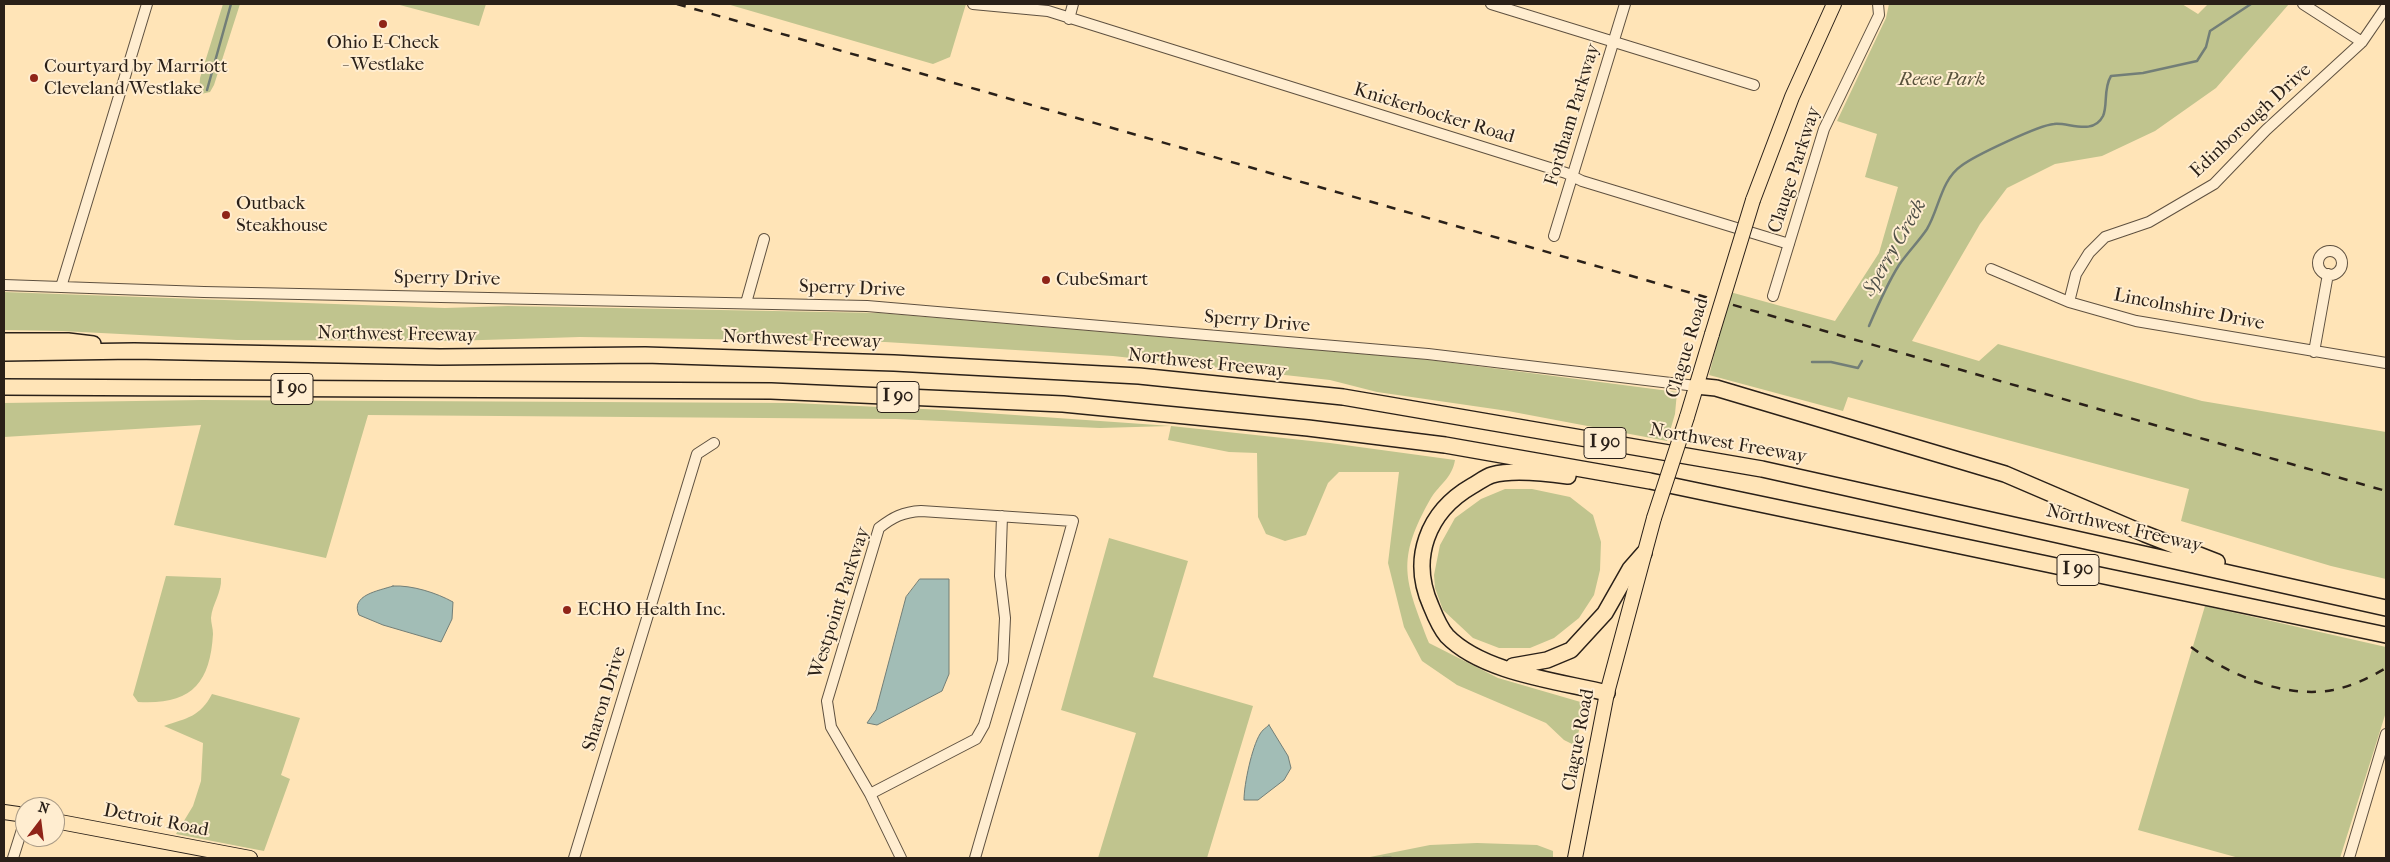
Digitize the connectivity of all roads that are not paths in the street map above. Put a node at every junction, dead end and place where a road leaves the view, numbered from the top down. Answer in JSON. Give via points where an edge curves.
{"nodes":[{"id":1,"x":147,"y":4,"type":"edge"},
{"id":2,"x":973,"y":4,"type":"edge"},
{"id":3,"x":1073,"y":4,"type":"edge"},
{"id":4,"x":1491,"y":4,"type":"edge"},
{"id":5,"x":1625,"y":4,"type":"edge"},
{"id":6,"x":1834,"y":4,"type":"edge"},
{"id":7,"x":1878,"y":4,"type":"edge"},
{"id":8,"x":2303,"y":4,"type":"edge"},
{"id":9,"x":2386,"y":7,"type":"edge"},
{"id":10,"x":1069,"y":20,"type":"junction"},
{"id":11,"x":1613,"y":42,"type":"junction"},
{"id":12,"x":2362,"y":42,"type":"junction"},
{"id":13,"x":1754,"y":85,"type":"dead end"},
{"id":14,"x":1573,"y":177,"type":"junction"},
{"id":15,"x":1554,"y":236,"type":"dead end"},
{"id":16,"x":764,"y":240,"type":"dead end"},
{"id":17,"x":1788,"y":244,"type":"junction"},
{"id":18,"x":1991,"y":269,"type":"dead end"},
{"id":19,"x":2328,"y":274,"type":"dead end"},
{"id":20,"x":4,"y":285,"type":"edge"},
{"id":21,"x":61,"y":287,"type":"junction"},
{"id":22,"x":1774,"y":296,"type":"dead end"},
{"id":23,"x":2069,"y":302,"type":"junction"},
{"id":24,"x":746,"y":304,"type":"junction"},
{"id":25,"x":4,"y":341,"type":"edge"},
{"id":26,"x":134,"y":351,"type":"junction"},
{"id":27,"x":2314,"y":352,"type":"junction"},
{"id":28,"x":4,"y":353,"type":"edge"},
{"id":29,"x":2386,"y":363,"type":"edge"},
{"id":30,"x":1696,"y":386,"type":"junction"},
{"id":31,"x":4,"y":387,"type":"edge"},
{"id":32,"x":97,"y":388,"type":"junction"},
{"id":33,"x":4,"y":396,"type":"edge"},
{"id":34,"x":714,"y":443,"type":"dead end"},
{"id":35,"x":1640,"y":479,"type":"junction"},
{"id":36,"x":1002,"y":516,"type":"junction"},
{"id":37,"x":1644,"y":553,"type":"junction"},
{"id":38,"x":2270,"y":582,"type":"junction"},
{"id":39,"x":2386,"y":608,"type":"edge"},
{"id":40,"x":2386,"y":635,"type":"edge"},
{"id":41,"x":1499,"y":667,"type":"junction"},
{"id":42,"x":1607,"y":693,"type":"junction"},
{"id":43,"x":2386,"y":734,"type":"edge"},
{"id":44,"x":870,"y":794,"type":"junction"},
{"id":45,"x":65,"y":823,"type":"edge"},
{"id":46,"x":250,"y":858,"type":"edge"},
{"id":47,"x":574,"y":858,"type":"edge"},
{"id":48,"x":901,"y":858,"type":"edge"},
{"id":49,"x":975,"y":858,"type":"edge"},
{"id":50,"x":1575,"y":858,"type":"edge"},
{"id":51,"x":2349,"y":858,"type":"edge"}],
"edges":[{"from":1,"to":21,"type":"street"},
{"from":2,"to":10,"type":"street","name":"Knickerbocker Road","via":[[1048,12]]},
{"from":3,"to":10,"type":"street"},
{"from":4,"to":11,"type":"street"},
{"from":5,"to":11,"type":"street","name":"Fordham Parkway"},
{"from":6,"to":30,"type":"main road","name":"Clague Road","bridge":true,"via":[[1792,97],[1754,200]]},
{"from":7,"to":17,"type":"street","name":"Clauge Parkway","via":[[1878,15],[1824,129]]},
{"from":8,"to":12,"type":"street"},
{"from":9,"to":12,"type":"street","name":"Edinborough Drive"},
{"from":10,"to":14,"type":"street","name":"Knickerbocker Road"},
{"from":11,"to":13,"type":"street"},
{"from":11,"to":14,"type":"street","name":"Fordham Parkway"},
{"from":12,"to":23,"type":"street","name":"Edinborough Drive","via":[[2266,130],[2214,184],[2149,222],[2104,238],[2089,253],[2076,274]]},
{"from":14,"to":15,"type":"street","name":"Fordham Parkway"},
{"from":14,"to":17,"type":"street","name":"Knickerbocker Road"},
{"from":16,"to":24,"type":"street"},
{"from":17,"to":22,"type":"street","name":"Clauge Parkway"},
{"from":18,"to":23,"type":"street","name":"Lincolnshire Drive"},
{"from":19,"to":27,"type":"street"},
{"from":20,"to":21,"type":"street","name":"Sperry Drive"},
{"from":21,"to":24,"type":"street","name":"Sperry Drive"},
{"from":23,"to":27,"type":"street","name":"Lincolnshire Drive","via":[[2136,321]]},
{"from":24,"to":30,"type":"street","name":"Sperry Drive","via":[[940,311],[1428,354]]},
{"from":25,"to":26,"type":"highway","via":[[68,340]]},
{"from":26,"to":28,"type":"highway","name":"Northwest Freeway","number":"I 90"},
{"from":26,"to":38,"type":"highway","name":"Northwest Freeway","number":"I 90","via":[[440,357],[645,355],[894,363],[1139,376],[1343,397],[1762,469]]},
{"from":27,"to":29,"type":"street","name":"Lincolnshire Drive"},
{"from":30,"to":37,"type":"main road","name":"Clague Road","bridge":true},
{"from":30,"to":38,"type":"highway","via":[[1716,388],[2005,474],[2145,534]]},
{"from":31,"to":32,"type":"highway","number":"I 90"},
{"from":32,"to":33,"type":"highway","via":[[57,396]]},
{"from":32,"to":35,"type":"highway","number":"I 90","via":[[710,390],[1063,404],[1445,445]]},
{"from":34,"to":47,"type":"street","name":"Sharon Drive","via":[[697,454]]},
{"from":35,"to":40,"type":"highway","number":"I 90"},
{"from":35,"to":41,"type":"highway","via":[[1594,479],[1537,472],[1491,475],[1444,507],[1428,530],[1422,559],[1423,589],[1447,636],[1477,658]]},
{"from":36,"to":44,"type":"street","via":[[1003,660],[984,725],[976,739]]},
{"from":36,"to":44,"type":"street","name":"Westpoint Parkway","via":[[921,510],[893,517],[879,528],[827,701],[831,727]]},
{"from":36,"to":49,"type":"street","name":"Westpoint Parkway","via":[[1073,521]]},
{"from":37,"to":41,"type":"highway","via":[[1630,569],[1606,613],[1571,650],[1527,665]]},
{"from":37,"to":42,"type":"main road","name":"Clague Road"},
{"from":38,"to":39,"type":"highway","name":"Northwest Freeway","number":"I 90"},
{"from":41,"to":42,"type":"highway"},
{"from":42,"to":50,"type":"main road","name":"Clague Road"},
{"from":43,"to":51,"type":"street"},
{"from":44,"to":48,"type":"street","name":"Westpoint Parkway"},
{"from":45,"to":46,"type":"main road","name":"Detroit Road"}]}
